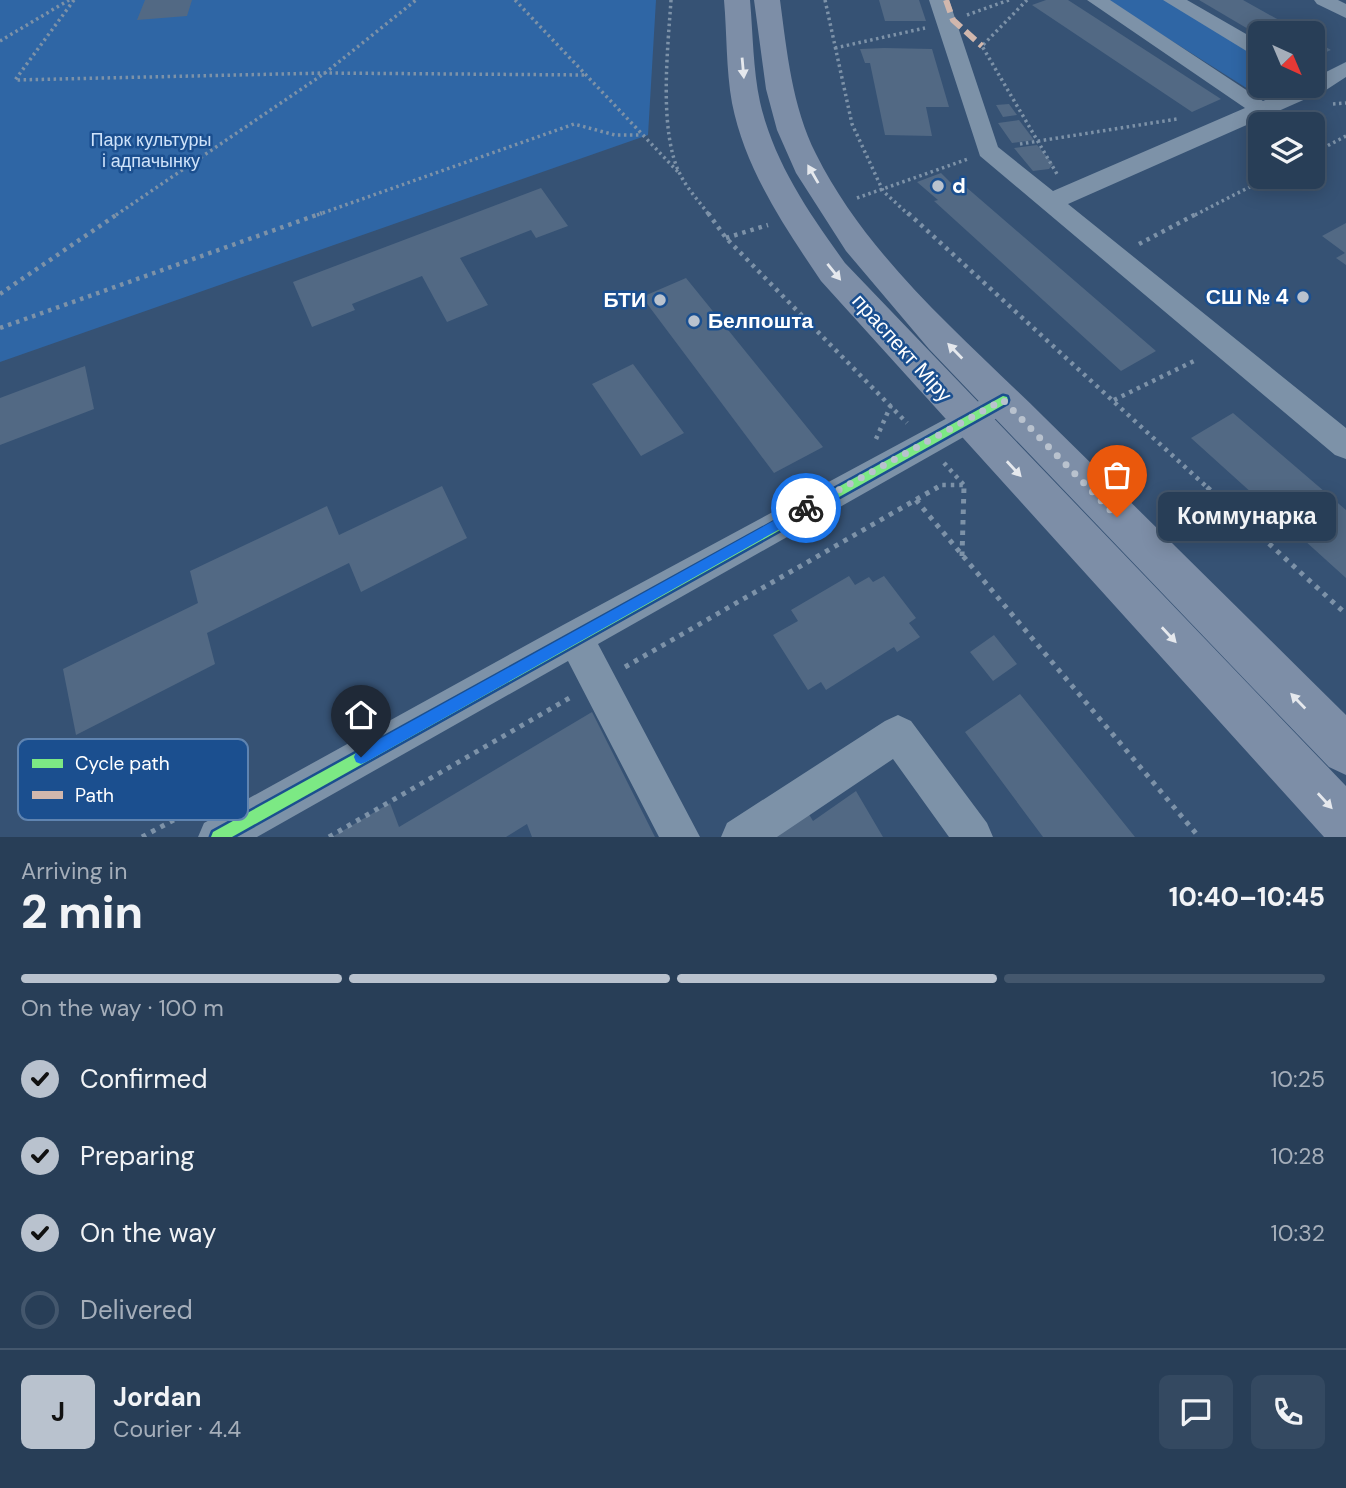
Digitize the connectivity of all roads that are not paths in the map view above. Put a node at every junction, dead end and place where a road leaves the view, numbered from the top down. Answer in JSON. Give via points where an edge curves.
{"nodes":[{"id":1,"x":737,"y":0,"type":"edge"},
{"id":2,"x":767,"y":0,"type":"edge"},
{"id":3,"x":939,"y":0,"type":"edge"},
{"id":4,"x":1097,"y":0,"type":"edge"},
{"id":5,"x":1173,"y":0,"type":"edge"},
{"id":6,"x":1324,"y":0,"type":"edge"},
{"id":7,"x":1346,"y":12,"type":"edge"},
{"id":8,"x":1248,"y":44,"type":"edge"},
{"id":9,"x":1346,"y":68,"type":"edge"},
{"id":10,"x":1325,"y":78,"type":"edge"},
{"id":11,"x":1284,"y":98,"type":"edge"},
{"id":12,"x":1261,"y":109,"type":"junction"},
{"id":13,"x":1059,"y":198,"type":"junction"},
{"id":14,"x":985,"y":410,"type":"junction"},
{"id":15,"x":1346,"y":446,"type":"edge"},
{"id":16,"x":575,"y":637,"type":"junction"},
{"id":17,"x":1346,"y":750,"type":"edge"},
{"id":18,"x":1346,"y":823,"type":"edge"},
{"id":19,"x":218,"y":837,"type":"edge"},
{"id":20,"x":680,"y":837,"type":"edge"},
{"id":21,"x":741,"y":837,"type":"edge"},
{"id":22,"x":973,"y":837,"type":"edge"}],
"edges":[{"from":1,"to":14,"type":"main road","name":"праспект Міру","one_way":true,"via":[[746,102],[776,187],[833,272]]},
{"from":14,"to":2,"type":"main road","name":"праспект Міру","one_way":true,"via":[[916,310],[870,257],[811,173],[778,92]]},
{"from":3,"to":13,"type":"street","via":[[988,151]]},
{"from":4,"to":12,"type":"street"},
{"from":5,"to":8,"type":"street"},
{"from":6,"to":7,"type":"street"},
{"from":9,"to":10,"type":"street"},
{"from":11,"to":12,"type":"street"},
{"from":12,"to":13,"type":"street"},
{"from":13,"to":15,"type":"street"},
{"from":14,"to":16,"type":"street"},
{"from":17,"to":14,"type":"main road","name":"праспект Міру","one_way":true},
{"from":14,"to":18,"type":"main road","name":"праспект Міру","one_way":true},
{"from":16,"to":19,"type":"street"},
{"from":16,"to":20,"type":"street"},
{"from":21,"to":22,"type":"street","via":[[898,734]]}]}
